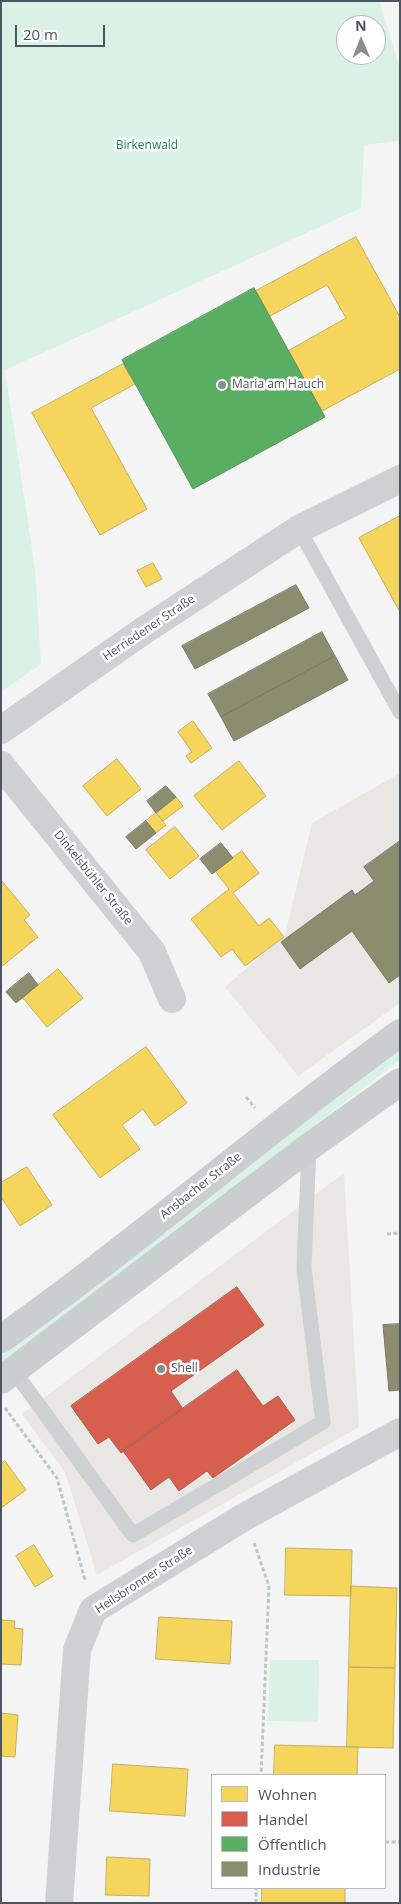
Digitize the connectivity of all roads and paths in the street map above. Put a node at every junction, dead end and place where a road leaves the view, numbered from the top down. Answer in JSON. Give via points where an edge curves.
{"nodes":[{"id":1,"x":400,"y":479,"type":"edge"},
{"id":2,"x":299,"y":529,"type":"junction"},
{"id":3,"x":400,"y":712,"type":"edge"},
{"id":4,"x":1,"y":730,"type":"edge"},
{"id":5,"x":1,"y":765,"type":"edge"},
{"id":6,"x":172,"y":999,"type":"dead end"},
{"id":7,"x":400,"y":1033,"type":"edge"},
{"id":8,"x":400,"y":1082,"type":"edge"},
{"id":9,"x":309,"y":1147,"type":"junction"},
{"id":10,"x":400,"y":1233,"type":"edge"},
{"id":11,"x":387,"y":1234,"type":"dead end"},
{"id":12,"x":1,"y":1339,"type":"edge"},
{"id":13,"x":8,"y":1375,"type":"edge"},
{"id":14,"x":1,"y":1403,"type":"edge"},
{"id":15,"x":400,"y":1432,"type":"edge"},
{"id":16,"x":244,"y":1517,"type":"junction"},
{"id":17,"x":93,"y":1610,"type":"junction"},
{"id":18,"x":261,"y":1774,"type":"edge"},
{"id":19,"x":386,"y":1842,"type":"edge"},
{"id":20,"x":400,"y":1842,"type":"edge"},
{"id":21,"x":256,"y":1889,"type":"edge"},
{"id":22,"x":59,"y":1903,"type":"edge"},
{"id":23,"x":256,"y":1903,"type":"edge"}],
"edges":[{"from":1,"to":2,"type":"street","name":"Herriedener Straße"},
{"from":2,"to":3,"type":"lane"},
{"from":2,"to":4,"type":"street","name":"Herriedener Straße","via":[[142,631]]},
{"from":5,"to":6,"type":"street","name":"Dinkelsbühler Straße","via":[[152,952]]},
{"from":7,"to":12,"type":"main road","name":"Ansbacher Straße"},
{"from":8,"to":9,"type":"main road"},
{"from":9,"to":13,"type":"main road"},
{"from":9,"to":13,"type":"lane","via":[[304,1268],[322,1422],[134,1536]]},
{"from":10,"to":11,"type":"path"},
{"from":14,"to":17,"type":"path","via":[[57,1478]]},
{"from":15,"to":16,"type":"street","name":"Heilsbronner Straße"},
{"from":16,"to":17,"type":"street","name":"Heilsbronner Straße"},
{"from":16,"to":18,"type":"path","via":[[269,1586]]},
{"from":17,"to":22,"type":"street","name":"Heilsbronner Straße","via":[[77,1650]]},
{"from":19,"to":20,"type":"path"},
{"from":21,"to":23,"type":"path"}]}
